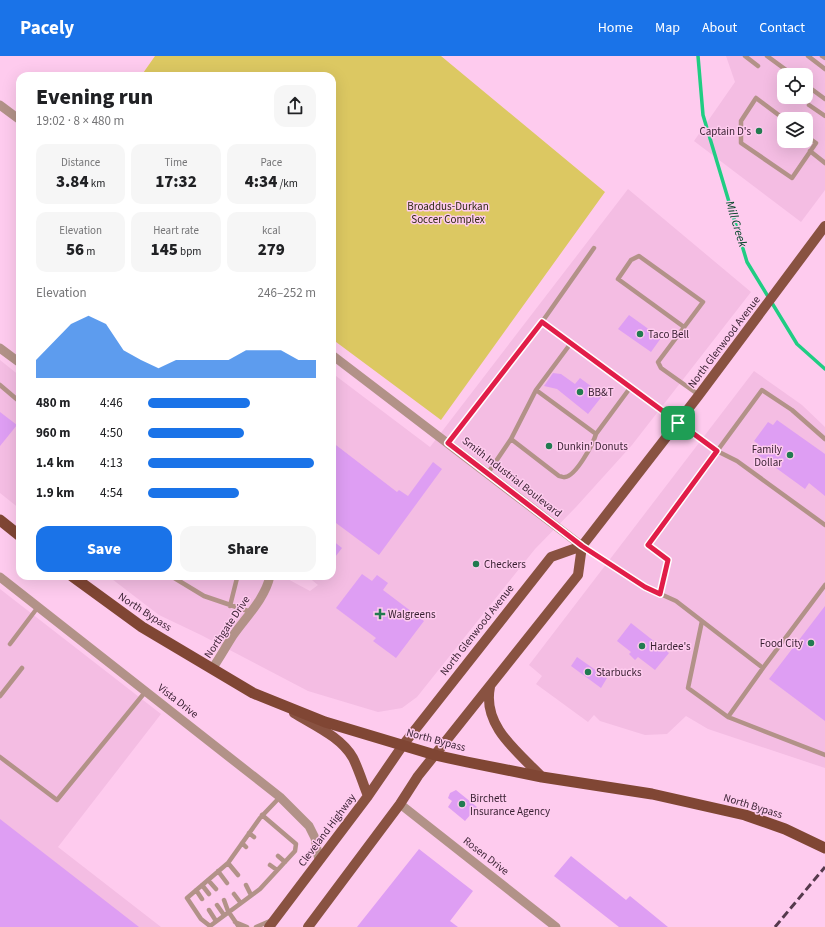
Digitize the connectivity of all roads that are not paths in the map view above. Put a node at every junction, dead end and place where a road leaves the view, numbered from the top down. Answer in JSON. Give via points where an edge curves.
{"nodes":[{"id":1,"x":745,"y":56,"type":"edge"},
{"id":2,"x":767,"y":56,"type":"edge"},
{"id":3,"x":808,"y":56,"type":"edge"},
{"id":4,"x":822,"y":56,"type":"edge"},
{"id":5,"x":825,"y":58,"type":"edge"},
{"id":6,"x":758,"y":66,"type":"dead end"},
{"id":7,"x":783,"y":68,"type":"edge"},
{"id":8,"x":825,"y":69,"type":"edge"},
{"id":9,"x":813,"y":90,"type":"edge"},
{"id":10,"x":825,"y":99,"type":"edge"},
{"id":11,"x":0,"y":105,"type":"edge"},
{"id":12,"x":809,"y":105,"type":"dead end"},
{"id":13,"x":777,"y":114,"type":"edge"},
{"id":14,"x":825,"y":116,"type":"edge"},
{"id":15,"x":16,"y":117,"type":"edge"},
{"id":16,"x":812,"y":148,"type":"edge"},
{"id":17,"x":810,"y":151,"type":"junction"},
{"id":18,"x":825,"y":163,"type":"edge"},
{"id":19,"x":825,"y":226,"type":"edge"},
{"id":20,"x":594,"y":248,"type":"dead end"},
{"id":21,"x":542,"y":322,"type":"junction"},
{"id":22,"x":684,"y":327,"type":"junction"},
{"id":23,"x":571,"y":343,"type":"junction"},
{"id":24,"x":0,"y":349,"type":"edge"},
{"id":25,"x":336,"y":357,"type":"edge"},
{"id":26,"x":16,"y":360,"type":"edge"},
{"id":27,"x":0,"y":385,"type":"edge"},
{"id":28,"x":630,"y":388,"type":"junction"},
{"id":29,"x":536,"y":390,"type":"junction"},
{"id":30,"x":699,"y":395,"type":"junction"},
{"id":31,"x":16,"y":399,"type":"edge"},
{"id":32,"x":678,"y":423,"type":"junction"},
{"id":33,"x":596,"y":434,"type":"junction"},
{"id":34,"x":511,"y":439,"type":"junction"},
{"id":35,"x":825,"y":439,"type":"edge"},
{"id":36,"x":448,"y":443,"type":"junction"},
{"id":37,"x":717,"y":451,"type":"junction"},
{"id":38,"x":488,"y":473,"type":"junction"},
{"id":39,"x":0,"y":520,"type":"edge"},
{"id":40,"x":825,"y":525,"type":"edge"},
{"id":41,"x":16,"y":533,"type":"edge"},
{"id":42,"x":582,"y":546,"type":"junction"},
{"id":43,"x":0,"y":576,"type":"edge"},
{"id":44,"x":77,"y":580,"type":"edge"},
{"id":45,"x":178,"y":580,"type":"edge"},
{"id":46,"x":236,"y":580,"type":"edge"},
{"id":47,"x":269,"y":580,"type":"edge"},
{"id":48,"x":825,"y":585,"type":"edge"},
{"id":49,"x":660,"y":594,"type":"junction"},
{"id":50,"x":230,"y":606,"type":"junction"},
{"id":51,"x":38,"y":607,"type":"junction"},
{"id":52,"x":251,"y":612,"type":"junction"},
{"id":53,"x":702,"y":621,"type":"junction"},
{"id":54,"x":10,"y":644,"type":"dead end"},
{"id":55,"x":22,"y":668,"type":"dead end"},
{"id":56,"x":763,"y":668,"type":"junction"},
{"id":57,"x":212,"y":669,"type":"junction"},
{"id":58,"x":490,"y":686,"type":"junction"},
{"id":59,"x":146,"y":691,"type":"junction"},
{"id":60,"x":0,"y":696,"type":"edge"},
{"id":61,"x":277,"y":703,"type":"junction"},
{"id":62,"x":728,"y":717,"type":"junction"},
{"id":63,"x":403,"y":745,"type":"junction"},
{"id":64,"x":435,"y":755,"type":"junction"},
{"id":65,"x":825,"y":755,"type":"edge"},
{"id":66,"x":0,"y":756,"type":"edge"},
{"id":67,"x":542,"y":777,"type":"junction"},
{"id":68,"x":368,"y":796,"type":"junction"},
{"id":69,"x":280,"y":797,"type":"junction"},
{"id":70,"x":400,"y":804,"type":"junction"},
{"id":71,"x":262,"y":815,"type":"junction"},
{"id":72,"x":249,"y":833,"type":"junction"},
{"id":73,"x":254,"y":837,"type":"dead end"},
{"id":74,"x":242,"y":843,"type":"junction"},
{"id":75,"x":246,"y":847,"type":"dead end"},
{"id":76,"x":825,"y":848,"type":"edge"},
{"id":77,"x":278,"y":856,"type":"dead end"},
{"id":78,"x":319,"y":861,"type":"junction"},
{"id":79,"x":285,"y":862,"type":"junction"},
{"id":80,"x":228,"y":863,"type":"junction"},
{"id":81,"x":270,"y":865,"type":"dead end"},
{"id":82,"x":277,"y":870,"type":"junction"},
{"id":83,"x":218,"y":871,"type":"junction"},
{"id":84,"x":238,"y":874,"type":"dead end"},
{"id":85,"x":208,"y":880,"type":"junction"},
{"id":86,"x":227,"y":883,"type":"dead end"},
{"id":87,"x":202,"y":885,"type":"junction"},
{"id":88,"x":246,"y":885,"type":"dead end"},
{"id":89,"x":216,"y":889,"type":"dead end"},
{"id":90,"x":196,"y":890,"type":"junction"},
{"id":91,"x":209,"y":894,"type":"dead end"},
{"id":92,"x":234,"y":894,"type":"dead end"},
{"id":93,"x":251,"y":894,"type":"junction"},
{"id":94,"x":202,"y":899,"type":"dead end"},
{"id":95,"x":224,"y":900,"type":"dead end"},
{"id":96,"x":240,"y":902,"type":"junction"},
{"id":97,"x":217,"y":904,"type":"dead end"},
{"id":98,"x":209,"y":910,"type":"dead end"},
{"id":99,"x":228,"y":912,"type":"junction"},
{"id":100,"x":224,"y":915,"type":"junction"},
{"id":101,"x":276,"y":917,"type":"junction"},
{"id":102,"x":216,"y":921,"type":"junction"},
{"id":103,"x":235,"y":922,"type":"junction"},
{"id":104,"x":239,"y":927,"type":"edge"},
{"id":105,"x":247,"y":927,"type":"edge"},
{"id":106,"x":256,"y":927,"type":"edge"},
{"id":107,"x":269,"y":927,"type":"edge"},
{"id":108,"x":308,"y":927,"type":"edge"},
{"id":109,"x":556,"y":927,"type":"edge"}],
"edges":[{"from":1,"to":6,"type":"lane"},
{"from":2,"to":7,"type":"lane"},
{"from":3,"to":8,"type":"lane"},
{"from":4,"to":5,"type":"lane"},
{"from":9,"to":10,"type":"lane"},
{"from":11,"to":15,"type":"street"},
{"from":12,"to":14,"type":"lane"},
{"from":13,"to":17,"type":"lane","via":[[756,98],[741,121],[741,143],[792,178]]},
{"from":16,"to":17,"type":"lane"},
{"from":17,"to":18,"type":"lane"},
{"from":19,"to":30,"type":"main road","name":"North Glenwood Avenue"},
{"from":20,"to":21,"type":"lane"},
{"from":21,"to":23,"type":"lane"},
{"from":21,"to":36,"type":"lane"},
{"from":22,"to":22,"type":"lane","via":[[704,302],[639,256],[632,260],[618,280]]},
{"from":22,"to":30,"type":"lane","via":[[658,362],[661,368]]},
{"from":23,"to":28,"type":"lane"},
{"from":23,"to":29,"type":"lane"},
{"from":24,"to":26,"type":"street"},
{"from":25,"to":36,"type":"street","name":"Smith Industrial Boulevard"},
{"from":27,"to":31,"type":"lane"},
{"from":28,"to":32,"type":"lane"},
{"from":28,"to":33,"type":"lane"},
{"from":29,"to":33,"type":"lane"},
{"from":29,"to":34,"type":"lane"},
{"from":30,"to":32,"type":"main road","name":"North Glenwood Avenue"},
{"from":32,"to":37,"type":"lane"},
{"from":32,"to":42,"type":"main road","name":"North Glenwood Avenue"},
{"from":33,"to":34,"type":"lane","via":[[587,453],[570,475],[564,478]]},
{"from":34,"to":38,"type":"lane"},
{"from":35,"to":37,"type":"lane","via":[[792,410],[762,390]]},
{"from":36,"to":38,"type":"street","name":"Smith Industrial Boulevard"},
{"from":37,"to":40,"type":"lane","via":[[737,461]]},
{"from":37,"to":49,"type":"lane","via":[[648,545],[668,560]]},
{"from":38,"to":42,"type":"street","name":"Smith Industrial Boulevard"},
{"from":39,"to":41,"type":"highway"},
{"from":42,"to":49,"type":"lane"},
{"from":42,"to":58,"type":"main road","via":[[578,575]]},
{"from":42,"to":63,"type":"main road","name":"North Glenwood Avenue","via":[[551,557]]},
{"from":43,"to":51,"type":"street","name":"Vista Drive"},
{"from":44,"to":57,"type":"highway","name":"North Bypass","via":[[142,627]]},
{"from":45,"to":50,"type":"lane","via":[[204,596]]},
{"from":46,"to":50,"type":"lane"},
{"from":47,"to":52,"type":"street","name":"Northgate Drive"},
{"from":48,"to":56,"type":"lane"},
{"from":49,"to":53,"type":"lane","via":[[676,601]]},
{"from":50,"to":52,"type":"lane"},
{"from":51,"to":54,"type":"lane"},
{"from":51,"to":59,"type":"street","name":"Vista Drive"},
{"from":52,"to":57,"type":"street","name":"Northgate Drive"},
{"from":53,"to":56,"type":"lane"},
{"from":53,"to":62,"type":"lane","via":[[688,688]]},
{"from":55,"to":60,"type":"lane"},
{"from":56,"to":62,"type":"lane"},
{"from":57,"to":61,"type":"highway","name":"North Bypass","via":[[253,693]]},
{"from":58,"to":64,"type":"main road"},
{"from":58,"to":67,"type":"main road","via":[[490,716],[502,736]]},
{"from":59,"to":66,"type":"lane","via":[[57,800]]},
{"from":59,"to":69,"type":"street","name":"Vista Drive"},
{"from":61,"to":63,"type":"highway","name":"North Bypass","via":[[325,722]]},
{"from":61,"to":68,"type":"main road","via":[[342,744],[353,759]]},
{"from":62,"to":65,"type":"lane"},
{"from":63,"to":64,"type":"highway","name":"North Bypass"},
{"from":63,"to":68,"type":"main road","name":"Cleveland Highway"},
{"from":64,"to":67,"type":"highway","name":"North Bypass"},
{"from":64,"to":70,"type":"main road"},
{"from":67,"to":76,"type":"highway","name":"North Bypass","via":[[659,796],[745,815],[785,829]]},
{"from":68,"to":78,"type":"main road","name":"Cleveland Highway"},
{"from":69,"to":71,"type":"lane"},
{"from":69,"to":78,"type":"street","name":"Vista Drive","via":[[309,826],[315,838]]},
{"from":70,"to":108,"type":"main road"},
{"from":70,"to":109,"type":"street","name":"Rosen Drive"},
{"from":71,"to":72,"type":"lane"},
{"from":71,"to":79,"type":"lane","via":[[296,844],[296,851]]},
{"from":72,"to":73,"type":"lane"},
{"from":72,"to":74,"type":"lane"},
{"from":74,"to":75,"type":"lane"},
{"from":74,"to":80,"type":"lane"},
{"from":77,"to":79,"type":"lane"},
{"from":78,"to":101,"type":"main road","name":"Cleveland Highway"},
{"from":79,"to":82,"type":"lane"},
{"from":80,"to":83,"type":"lane"},
{"from":80,"to":84,"type":"lane"},
{"from":81,"to":82,"type":"lane"},
{"from":82,"to":93,"type":"lane","via":[[260,889]]},
{"from":83,"to":85,"type":"lane"},
{"from":83,"to":86,"type":"lane"},
{"from":85,"to":87,"type":"lane"},
{"from":85,"to":89,"type":"lane"},
{"from":87,"to":90,"type":"lane"},
{"from":87,"to":91,"type":"lane"},
{"from":88,"to":93,"type":"lane"},
{"from":90,"to":94,"type":"lane"},
{"from":90,"to":102,"type":"lane","via":[[187,898],[192,907],[200,919],[210,926]]},
{"from":92,"to":96,"type":"lane"},
{"from":93,"to":96,"type":"lane"},
{"from":95,"to":99,"type":"lane"},
{"from":96,"to":99,"type":"lane"},
{"from":97,"to":100,"type":"lane"},
{"from":98,"to":102,"type":"lane"},
{"from":99,"to":100,"type":"lane"},
{"from":99,"to":103,"type":"lane"},
{"from":100,"to":102,"type":"lane"},
{"from":101,"to":106,"type":"lane"},
{"from":101,"to":107,"type":"main road","name":"Cleveland Highway"},
{"from":103,"to":104,"type":"lane"},
{"from":103,"to":105,"type":"lane"}]}
